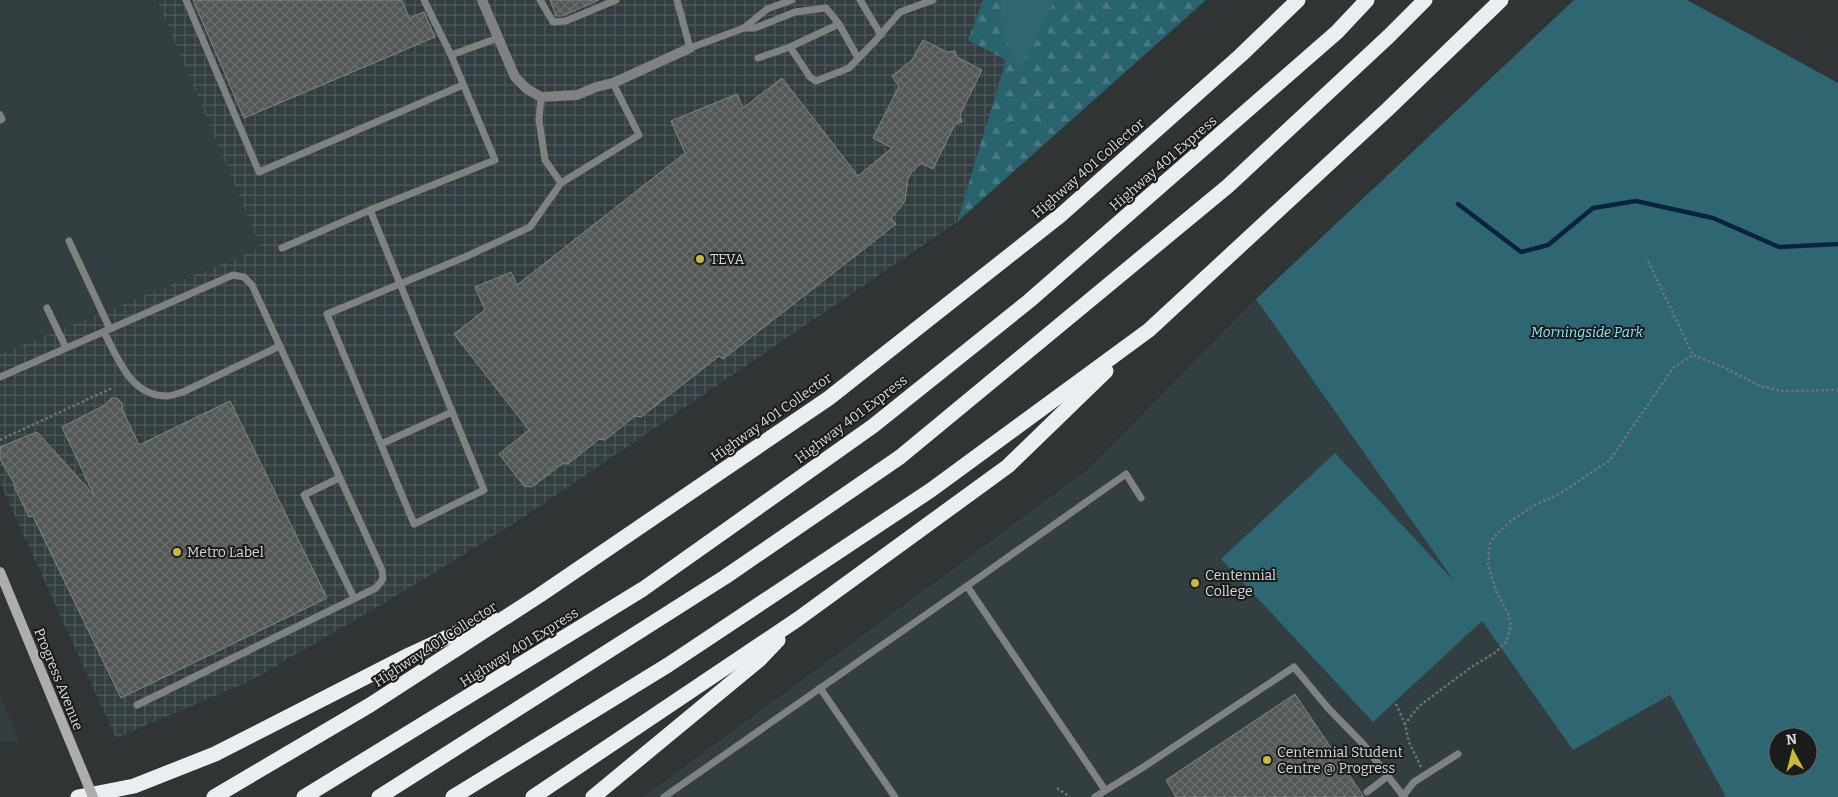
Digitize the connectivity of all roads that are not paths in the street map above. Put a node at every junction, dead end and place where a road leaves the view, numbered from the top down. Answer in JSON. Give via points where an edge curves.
{"nodes":[{"id":1,"x":186,"y":0,"type":"edge"},
{"id":2,"x":424,"y":0,"type":"edge"},
{"id":3,"x":482,"y":0,"type":"edge"},
{"id":4,"x":540,"y":0,"type":"edge"},
{"id":5,"x":616,"y":0,"type":"edge"},
{"id":6,"x":677,"y":0,"type":"edge"},
{"id":7,"x":792,"y":0,"type":"edge"},
{"id":8,"x":860,"y":0,"type":"edge"},
{"id":9,"x":933,"y":0,"type":"edge"},
{"id":10,"x":1298,"y":0,"type":"edge"},
{"id":11,"x":1367,"y":0,"type":"edge"},
{"id":12,"x":1425,"y":0,"type":"edge"},
{"id":13,"x":1501,"y":0,"type":"edge"},
{"id":14,"x":839,"y":24,"type":"junction"},
{"id":15,"x":744,"y":28,"type":"junction"},
{"id":16,"x":881,"y":34,"type":"junction"},
{"id":17,"x":498,"y":38,"type":"junction"},
{"id":18,"x":790,"y":47,"type":"junction"},
{"id":19,"x":690,"y":48,"type":"junction"},
{"id":20,"x":451,"y":55,"type":"junction"},
{"id":21,"x":758,"y":58,"type":"dead end"},
{"id":22,"x":858,"y":58,"type":"junction"},
{"id":23,"x":614,"y":83,"type":"junction"},
{"id":24,"x":463,"y":85,"type":"junction"},
{"id":25,"x":541,"y":96,"type":"junction"},
{"id":26,"x":0,"y":115,"type":"edge"},
{"id":27,"x":0,"y":120,"type":"edge"},
{"id":28,"x":562,"y":183,"type":"junction"},
{"id":29,"x":370,"y":210,"type":"junction"},
{"id":30,"x":69,"y":241,"type":"dead end"},
{"id":31,"x":282,"y":248,"type":"dead end"},
{"id":32,"x":400,"y":284,"type":"junction"},
{"id":33,"x":47,"y":308,"type":"dead end"},
{"id":34,"x":107,"y":330,"type":"junction"},
{"id":35,"x":1149,"y":330,"type":"junction"},
{"id":36,"x":280,"y":346,"type":"junction"},
{"id":37,"x":66,"y":348,"type":"junction"},
{"id":38,"x":0,"y":377,"type":"edge"},
{"id":39,"x":452,"y":412,"type":"junction"},
{"id":40,"x":381,"y":444,"type":"junction"},
{"id":41,"x":339,"y":478,"type":"junction"},
{"id":42,"x":1141,"y":498,"type":"dead end"},
{"id":43,"x":0,"y":572,"type":"edge"},
{"id":44,"x":967,"y":586,"type":"junction"},
{"id":45,"x":540,"y":595,"type":"junction"},
{"id":46,"x":354,"y":598,"type":"junction"},
{"id":47,"x":798,"y":619,"type":"junction"},
{"id":48,"x":820,"y":688,"type":"junction"},
{"id":49,"x":138,"y":705,"type":"dead end"},
{"id":50,"x":1458,"y":754,"type":"dead end"},
{"id":51,"x":1388,"y":776,"type":"junction"},
{"id":52,"x":1105,"y":790,"type":"junction"},
{"id":53,"x":1367,"y":792,"type":"dead end"},
{"id":54,"x":1403,"y":796,"type":"edge"},
{"id":55,"x":78,"y":797,"type":"edge"},
{"id":56,"x":92,"y":797,"type":"edge"},
{"id":57,"x":214,"y":797,"type":"edge"},
{"id":58,"x":304,"y":797,"type":"edge"},
{"id":59,"x":379,"y":797,"type":"edge"},
{"id":60,"x":453,"y":797,"type":"edge"},
{"id":61,"x":533,"y":797,"type":"edge"},
{"id":62,"x":593,"y":797,"type":"edge"},
{"id":63,"x":664,"y":797,"type":"edge"},
{"id":64,"x":895,"y":797,"type":"edge"},
{"id":65,"x":1095,"y":797,"type":"edge"}],
"edges":[{"from":1,"to":24,"type":"lane","via":[[260,172]]},
{"from":2,"to":20,"type":"lane"},
{"from":3,"to":17,"type":"street"},
{"from":4,"to":5,"type":"lane","via":[[553,22],[566,21]]},
{"from":6,"to":19,"type":"lane"},
{"from":7,"to":15,"type":"lane","via":[[767,9]]},
{"from":8,"to":16,"type":"lane"},
{"from":9,"to":16,"type":"lane","via":[[900,12]]},
{"from":10,"to":45,"type":"highway","name":"Highway 401 Collector","via":[[1062,214],[829,398]]},
{"from":11,"to":58,"type":"highway","name":"Highway 401 Express","via":[[1337,32],[1029,301],[873,426],[643,589]]},
{"from":12,"to":59,"type":"highway","via":[[1228,186],[900,457],[724,577]]},
{"from":13,"to":35,"type":"highway"},
{"from":14,"to":15,"type":"lane","via":[[826,8],[795,12],[755,28]]},
{"from":14,"to":18,"type":"lane"},
{"from":14,"to":22,"type":"lane"},
{"from":15,"to":19,"type":"lane"},
{"from":16,"to":22,"type":"lane"},
{"from":17,"to":20,"type":"lane"},
{"from":17,"to":25,"type":"street","via":[[515,77],[527,89]]},
{"from":18,"to":21,"type":"lane"},
{"from":18,"to":22,"type":"lane","via":[[816,81],[849,68]]},
{"from":19,"to":23,"type":"street"},
{"from":20,"to":24,"type":"lane"},
{"from":23,"to":25,"type":"street","via":[[577,95]]},
{"from":23,"to":28,"type":"lane","via":[[639,135]]},
{"from":24,"to":29,"type":"lane","via":[[495,160]]},
{"from":25,"to":28,"type":"lane","via":[[539,120],[545,160]]},
{"from":26,"to":27,"type":"lane"},
{"from":28,"to":32,"type":"lane","via":[[530,226]]},
{"from":29,"to":31,"type":"lane"},
{"from":29,"to":32,"type":"lane"},
{"from":30,"to":34,"type":"lane"},
{"from":32,"to":39,"type":"lane"},
{"from":32,"to":40,"type":"lane","via":[[327,314]]},
{"from":33,"to":37,"type":"lane"},
{"from":34,"to":36,"type":"lane","via":[[129,379],[147,392],[167,396]]},
{"from":34,"to":36,"type":"lane","via":[[233,275],[244,277],[252,285]]},
{"from":34,"to":37,"type":"lane"},
{"from":35,"to":47,"type":"highway","via":[[1008,466]]},
{"from":35,"to":60,"type":"highway","via":[[931,490],[668,665]]},
{"from":36,"to":41,"type":"lane"},
{"from":37,"to":38,"type":"lane"},
{"from":39,"to":40,"type":"lane"},
{"from":39,"to":40,"type":"lane","via":[[484,490],[414,524]]},
{"from":41,"to":46,"type":"lane","via":[[382,570],[383,578],[376,588]]},
{"from":41,"to":46,"type":"lane","via":[[304,495]]},
{"from":42,"to":44,"type":"lane","via":[[1126,474]]},
{"from":43,"to":56,"type":"main road","name":"Progress Avenue","bridge":true},
{"from":44,"to":48,"type":"lane"},
{"from":44,"to":52,"type":"lane"},
{"from":45,"to":55,"type":"highway","via":[[409,655],[215,754],[134,786]]},
{"from":45,"to":57,"type":"highway","name":"Highway 401 Collector","via":[[370,705]]},
{"from":46,"to":49,"type":"lane"},
{"from":47,"to":61,"type":"highway"},
{"from":47,"to":62,"type":"highway","via":[[759,660]]},
{"from":48,"to":63,"type":"lane"},
{"from":48,"to":64,"type":"lane"},
{"from":50,"to":54,"type":"lane","via":[[1414,782]]},
{"from":51,"to":52,"type":"lane","via":[[1294,667]]},
{"from":51,"to":53,"type":"lane"},
{"from":51,"to":54,"type":"lane"},
{"from":52,"to":65,"type":"lane"}]}
